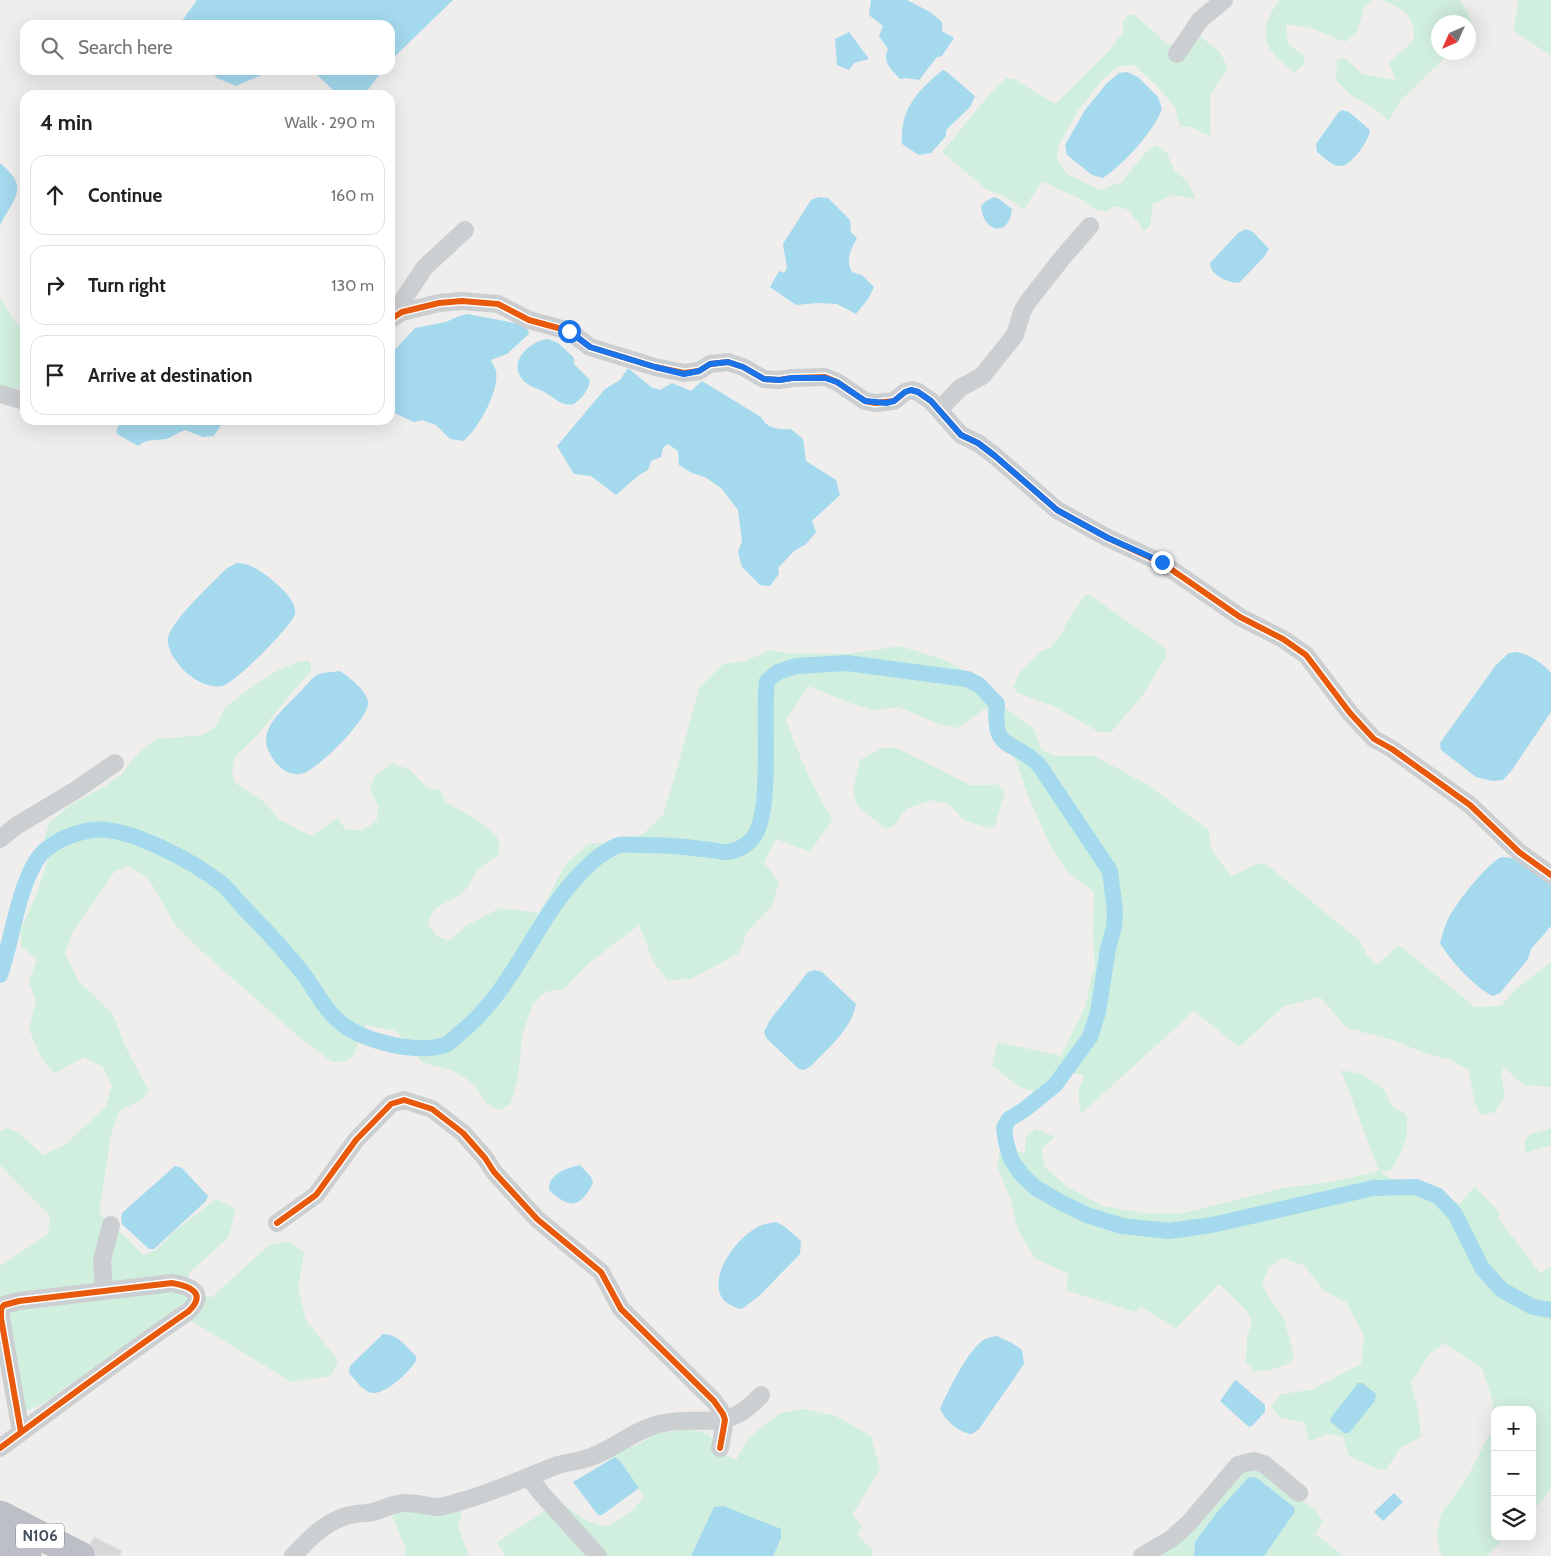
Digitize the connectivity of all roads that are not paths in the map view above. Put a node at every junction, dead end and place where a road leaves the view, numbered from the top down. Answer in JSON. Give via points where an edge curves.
{"nodes":[{"id":1,"x":1224,"y":0,"type":"edge"},
{"id":2,"x":1177,"y":54,"type":"dead end"},
{"id":3,"x":1090,"y":226,"type":"dead end"},
{"id":4,"x":466,"y":230,"type":"dead end"},
{"id":5,"x":395,"y":312,"type":"edge"},
{"id":6,"x":395,"y":316,"type":"edge"},
{"id":7,"x":0,"y":394,"type":"edge"},
{"id":8,"x":20,"y":399,"type":"edge"},
{"id":9,"x":939,"y":410,"type":"junction"},
{"id":10,"x":115,"y":763,"type":"dead end"},
{"id":11,"x":0,"y":839,"type":"edge"},
{"id":12,"x":1551,"y":875,"type":"edge"},
{"id":13,"x":277,"y":1223,"type":"dead end"},
{"id":14,"x":111,"y":1225,"type":"dead end"},
{"id":15,"x":104,"y":1291,"type":"junction"},
{"id":16,"x":2,"y":1305,"type":"edge"},
{"id":17,"x":761,"y":1395,"type":"dead end"},
{"id":18,"x":725,"y":1420,"type":"junction"},
{"id":19,"x":21,"y":1432,"type":"junction"},
{"id":20,"x":0,"y":1448,"type":"edge"},
{"id":21,"x":720,"y":1448,"type":"dead end"},
{"id":22,"x":529,"y":1477,"type":"junction"},
{"id":23,"x":1300,"y":1492,"type":"dead end"},
{"id":24,"x":0,"y":1515,"type":"edge"},
{"id":25,"x":0,"y":1543,"type":"edge"},
{"id":26,"x":26,"y":1556,"type":"edge"},
{"id":27,"x":80,"y":1556,"type":"edge"},
{"id":28,"x":293,"y":1556,"type":"edge"},
{"id":29,"x":598,"y":1556,"type":"edge"},
{"id":30,"x":1142,"y":1556,"type":"edge"}],
"edges":[{"from":1,"to":2,"type":"street","via":[[1200,20]]},
{"from":3,"to":9,"type":"street","via":[[1027,303],[1015,335],[982,376],[960,388]]},
{"from":4,"to":5,"type":"street","via":[[425,268]]},
{"from":6,"to":9,"type":"street","via":[[439,303],[498,304],[530,320],[569,331],[590,347],[684,374],[699,371],[710,364],[728,362],[764,379],[825,378],[837,382],[865,401],[886,403],[911,390],[924,395]]},
{"from":7,"to":8,"type":"street"},
{"from":9,"to":12,"type":"street","via":[[961,435],[995,456],[1057,510],[1162,562],[1240,617],[1306,655],[1374,739],[1470,804],[1519,852]]},
{"from":10,"to":11,"type":"street"},
{"from":13,"to":18,"type":"street","via":[[316,1195],[356,1140],[392,1104],[404,1100],[432,1109],[463,1133],[537,1219],[601,1272],[621,1309],[714,1401]]},
{"from":14,"to":15,"type":"street","via":[[102,1260]]},
{"from":15,"to":16,"type":"street"},
{"from":15,"to":19,"type":"street","via":[[172,1283],[190,1287],[198,1298],[189,1311]]},
{"from":16,"to":19,"type":"street","via":[[1,1318]]},
{"from":17,"to":18,"type":"street","via":[[746,1409]]},
{"from":18,"to":21,"type":"street"},
{"from":18,"to":22,"type":"street","via":[[660,1424],[591,1457]]},
{"from":19,"to":20,"type":"street"},
{"from":22,"to":28,"type":"street","via":[[438,1507],[406,1503],[342,1517],[314,1534]]},
{"from":22,"to":29,"type":"street"},
{"from":23,"to":30,"type":"street","via":[[1264,1464],[1254,1461],[1238,1465],[1189,1523],[1171,1539]]},
{"from":24,"to":27,"type":"highway","number":"N106"},
{"from":25,"to":26,"type":"highway","number":"N106"}]}
